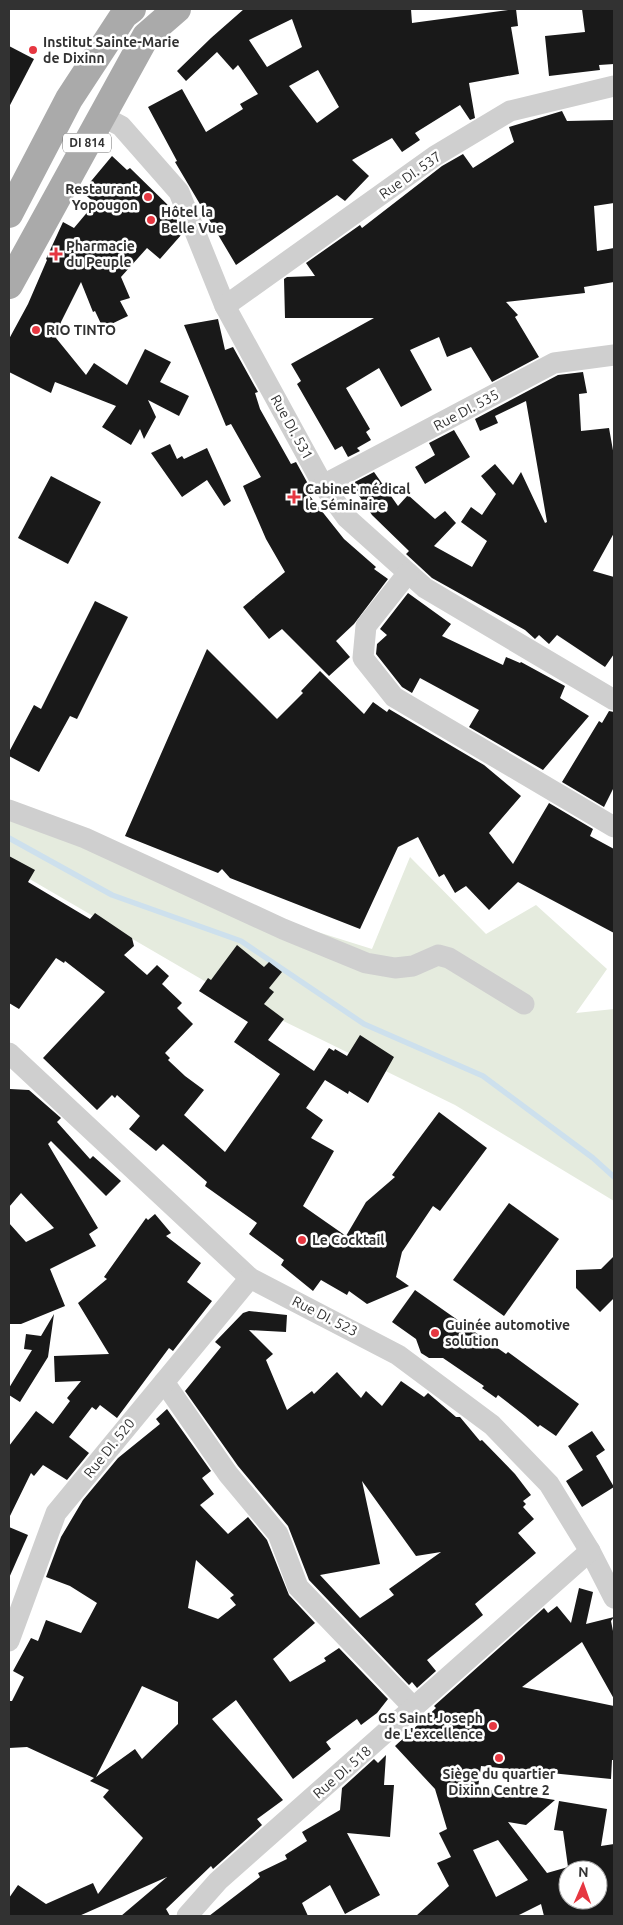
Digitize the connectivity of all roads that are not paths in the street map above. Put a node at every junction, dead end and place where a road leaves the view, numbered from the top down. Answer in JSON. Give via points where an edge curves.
{"nodes":[{"id":1,"x":132,"y":9,"type":"edge"},
{"id":2,"x":177,"y":9,"type":"edge"},
{"id":3,"x":614,"y":86,"type":"edge"},
{"id":4,"x":102,"y":116,"type":"junction"},
{"id":5,"x":9,"y":214,"type":"edge"},
{"id":6,"x":9,"y":286,"type":"edge"},
{"id":7,"x":225,"y":306,"type":"junction"},
{"id":8,"x":614,"y":355,"type":"edge"},
{"id":9,"x":324,"y":485,"type":"junction"},
{"id":10,"x":408,"y":573,"type":"junction"},
{"id":11,"x":614,"y":700,"type":"edge"},
{"id":12,"x":9,"y":810,"type":"edge"},
{"id":13,"x":614,"y":827,"type":"edge"},
{"id":14,"x":524,"y":1004,"type":"dead end"},
{"id":15,"x":9,"y":1053,"type":"edge"},
{"id":16,"x":250,"y":1278,"type":"junction"},
{"id":17,"x":164,"y":1382,"type":"junction"},
{"id":18,"x":590,"y":1551,"type":"junction"},
{"id":19,"x":614,"y":1598,"type":"edge"},
{"id":20,"x":9,"y":1641,"type":"edge"},
{"id":21,"x":414,"y":1708,"type":"junction"},
{"id":22,"x":187,"y":1916,"type":"edge"}],
"edges":[{"from":1,"to":5,"type":"main road","number":"DI 814","via":[[124,15],[69,99]]},
{"from":2,"to":4,"type":"main road","number":"DI 814","via":[[146,36]]},
{"from":3,"to":7,"type":"street","name":"Rue DI. 537","via":[[510,111],[435,156]]},
{"from":4,"to":6,"type":"main road","number":"DI 814"},
{"from":4,"to":7,"type":"street","name":"Rue DI. 531","via":[[121,126],[179,192]]},
{"from":7,"to":9,"type":"street","name":"Rue DI. 531"},
{"from":8,"to":9,"type":"street","name":"Rue DI. 535","via":[[554,363]]},
{"from":9,"to":10,"type":"street","name":"Rue DI. 531","via":[[347,518]]},
{"from":10,"to":11,"type":"street","name":"Rue DI. 531","via":[[425,588]]},
{"from":10,"to":13,"type":"street","via":[[366,626],[363,658],[394,697]]},
{"from":12,"to":14,"type":"street","via":[[85,838],[366,964],[395,968],[413,966],[438,955],[449,958]]},
{"from":15,"to":16,"type":"street","name":"Rue DI. 523"},
{"from":16,"to":17,"type":"street","name":"Rue DI. 520"},
{"from":16,"to":18,"type":"street","name":"Rue DI. 523","via":[[398,1355],[492,1425],[549,1484]]},
{"from":17,"to":20,"type":"street","name":"Rue DI. 520","via":[[56,1513]]},
{"from":17,"to":21,"type":"street","via":[[228,1474],[278,1534],[298,1587]]},
{"from":18,"to":19,"type":"street","name":"Rue DI. 523"},
{"from":18,"to":21,"type":"street","name":"Rue DI. 518"},
{"from":21,"to":22,"type":"street","name":"Rue DI. 518","via":[[218,1881]]}]}
